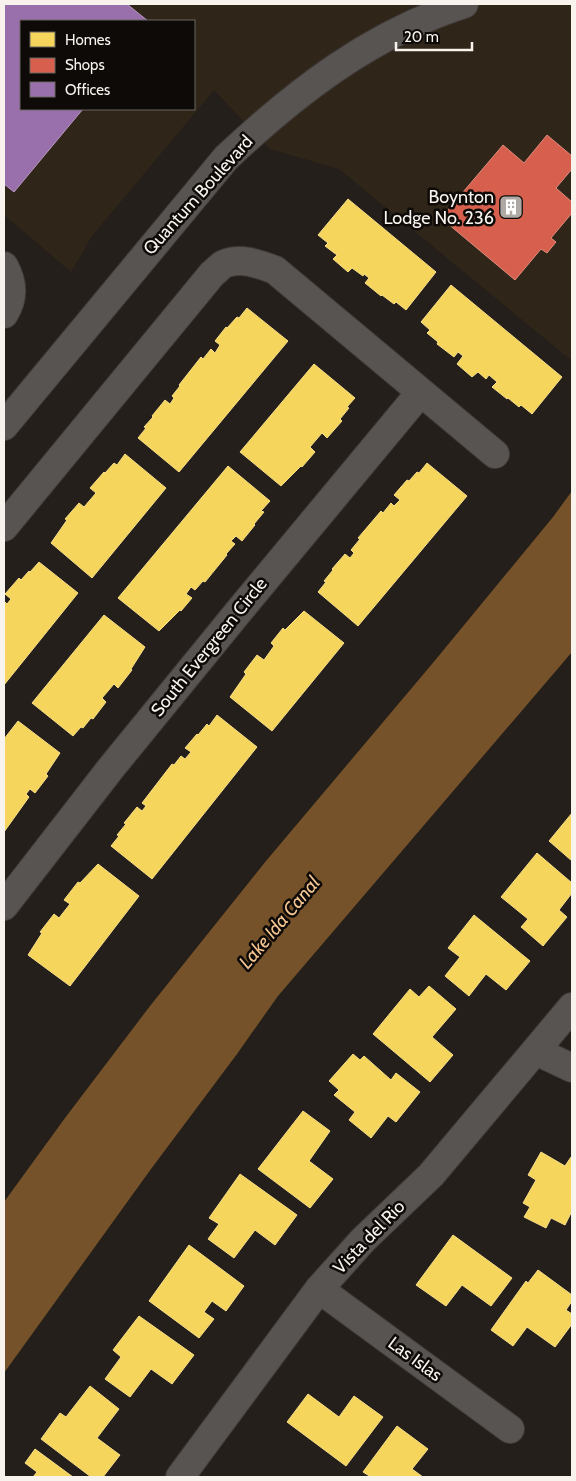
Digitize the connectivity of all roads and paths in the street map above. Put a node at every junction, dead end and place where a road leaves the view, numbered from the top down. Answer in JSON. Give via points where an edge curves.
{"nodes":[{"id":1,"x":464,"y":4,"type":"edge"},
{"id":2,"x":4,"y":266,"type":"edge"},
{"id":3,"x":4,"y":314,"type":"edge"},
{"id":4,"x":420,"y":393,"type":"junction"},
{"id":5,"x":4,"y":426,"type":"edge"},
{"id":6,"x":495,"y":454,"type":"dead end"},
{"id":7,"x":4,"y":527,"type":"edge"},
{"id":8,"x":4,"y":906,"type":"edge"},
{"id":9,"x":572,"y":1008,"type":"edge"},
{"id":10,"x":536,"y":1050,"type":"junction"},
{"id":11,"x":572,"y":1068,"type":"edge"},
{"id":12,"x":320,"y":1289,"type":"junction"},
{"id":13,"x":510,"y":1429,"type":"dead end"},
{"id":14,"x":180,"y":1477,"type":"edge"}],
"edges":[{"from":1,"to":5,"type":"street","name":"Quantum Boulevard","via":[[393,34],[352,56],[293,98],[253,133],[226,158]]},
{"from":2,"to":3,"type":"street","via":[[9,275],[11,300]]},
{"from":4,"to":6,"type":"street"},
{"from":4,"to":7,"type":"street","via":[[275,270],[240,261],[224,264],[212,274]]},
{"from":4,"to":8,"type":"street","name":"South Evergreen Circle","via":[[111,768]]},
{"from":9,"to":10,"type":"street","name":"Vista del Rio"},
{"from":10,"to":11,"type":"street"},
{"from":10,"to":12,"type":"street","name":"Vista del Rio","via":[[430,1175],[363,1240]]},
{"from":12,"to":13,"type":"street","name":"Las Islas"},
{"from":12,"to":14,"type":"street","name":"Vista del Rio"}]}
